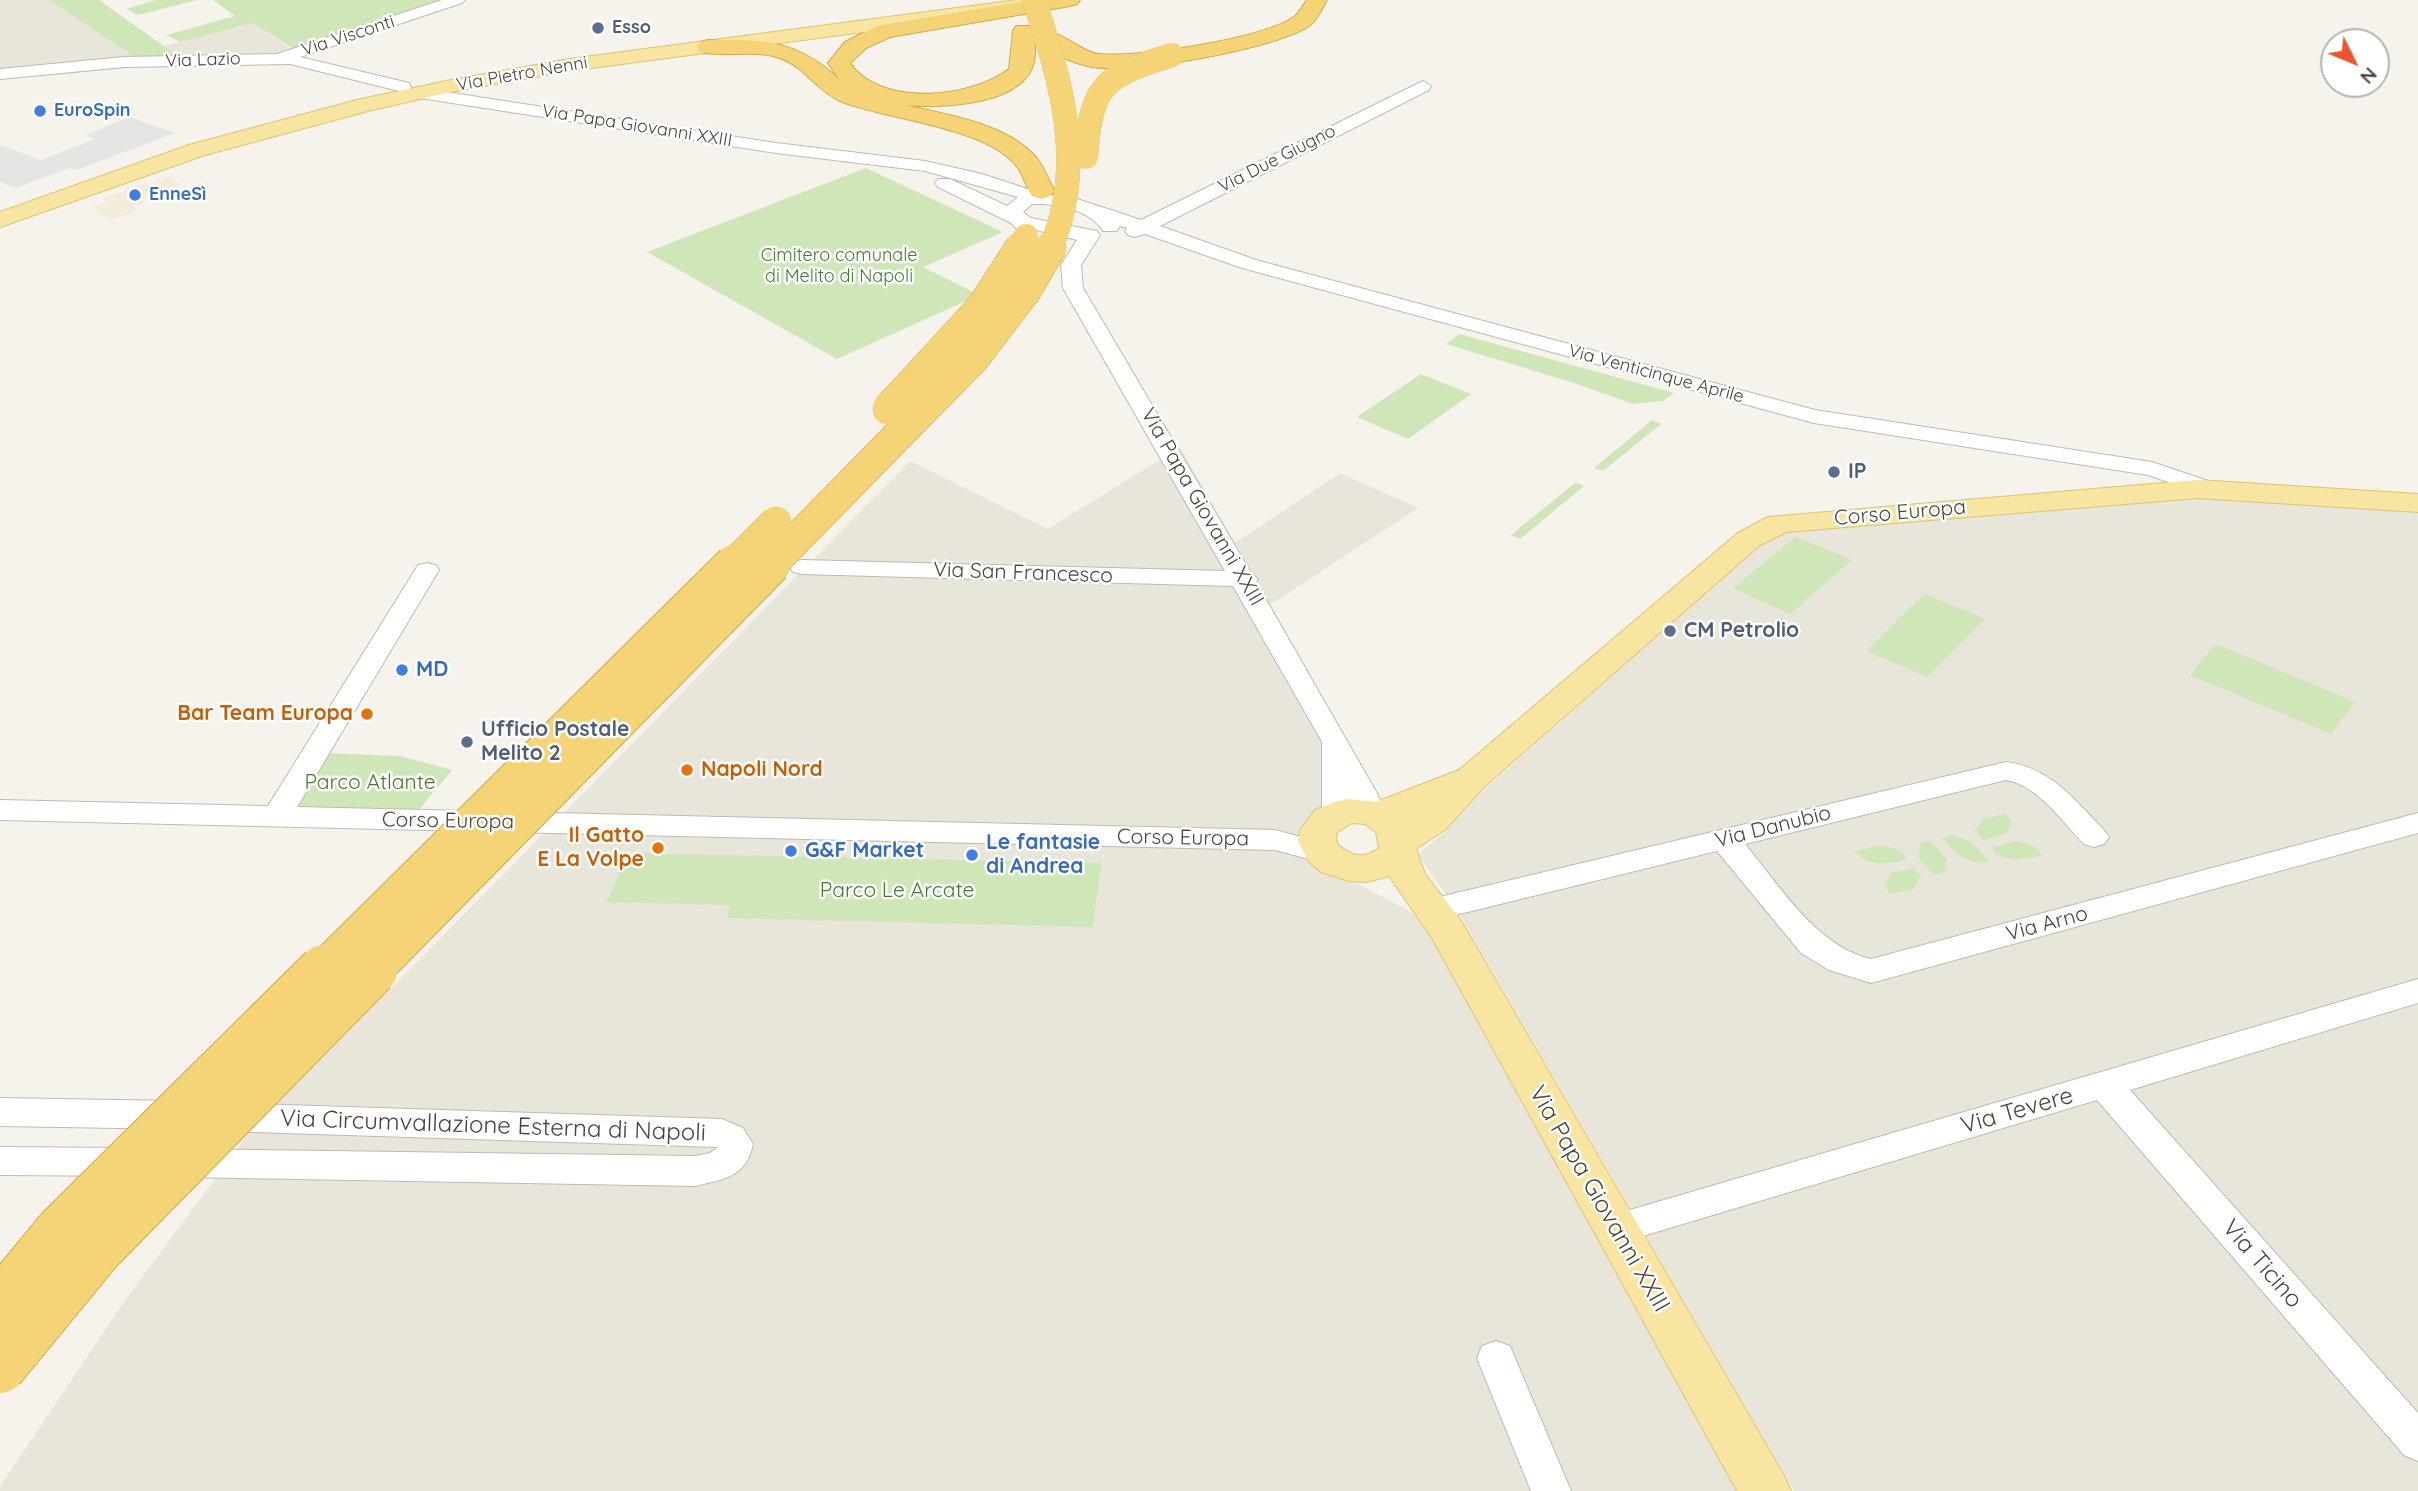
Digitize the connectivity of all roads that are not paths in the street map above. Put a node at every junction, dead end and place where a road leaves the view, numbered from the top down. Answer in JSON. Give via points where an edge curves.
{"nodes":[{"id":1,"x":457,"y":0,"type":"edge"},
{"id":2,"x":995,"y":0,"type":"edge"},
{"id":3,"x":1012,"y":0,"type":"edge"},
{"id":4,"x":1034,"y":0,"type":"edge"},
{"id":5,"x":1060,"y":0,"type":"edge"},
{"id":6,"x":1070,"y":0,"type":"edge"},
{"id":7,"x":1313,"y":4,"type":"edge"},
{"id":8,"x":1034,"y":34,"type":"junction"},
{"id":9,"x":708,"y":47,"type":"junction"},
{"id":10,"x":1172,"y":55,"type":"junction"},
{"id":11,"x":278,"y":59,"type":"junction"},
{"id":12,"x":0,"y":74,"type":"edge"},
{"id":13,"x":1423,"y":86,"type":"dead end"},
{"id":14,"x":412,"y":90,"type":"junction"},
{"id":15,"x":879,"y":100,"type":"junction"},
{"id":16,"x":853,"y":158,"type":"junction"},
{"id":17,"x":0,"y":207,"type":"edge"},
{"id":18,"x":1065,"y":215,"type":"junction"},
{"id":19,"x":0,"y":220,"type":"edge"},
{"id":20,"x":1138,"y":230,"type":"junction"},
{"id":21,"x":1071,"y":277,"type":"junction"},
{"id":22,"x":2127,"y":480,"type":"junction"},
{"id":23,"x":2418,"y":503,"type":"edge"},
{"id":24,"x":802,"y":567,"type":"dead end"},
{"id":25,"x":427,"y":570,"type":"dead end"},
{"id":26,"x":1245,"y":579,"type":"junction"},
{"id":27,"x":0,"y":810,"type":"edge"},
{"id":28,"x":276,"y":817,"type":"junction"},
{"id":29,"x":2418,"y":823,"type":"edge"},
{"id":30,"x":1360,"y":835,"type":"junction"},
{"id":31,"x":2094,"y":837,"type":"dead end"},
{"id":32,"x":1724,"y":839,"type":"junction"},
{"id":33,"x":1431,"y":910,"type":"junction"},
{"id":34,"x":2418,"y":991,"type":"edge"},
{"id":35,"x":2105,"y":1085,"type":"junction"},
{"id":36,"x":0,"y":1112,"type":"edge"},
{"id":37,"x":0,"y":1161,"type":"edge"},
{"id":38,"x":1616,"y":1229,"type":"junction"},
{"id":39,"x":0,"y":1304,"type":"edge"},
{"id":40,"x":1496,"y":1359,"type":"dead end"},
{"id":41,"x":0,"y":1368,"type":"edge"},
{"id":42,"x":2418,"y":1442,"type":"edge"},
{"id":43,"x":1551,"y":1491,"type":"edge"},
{"id":44,"x":1765,"y":1491,"type":"edge"}],
"edges":[{"from":1,"to":11,"type":"street","name":"Via Visconti"},
{"from":2,"to":14,"type":"main road","name":"Via Pietro Nenni","via":[[571,56]]},
{"from":3,"to":8,"type":"highway"},
{"from":4,"to":8,"type":"highway","bridge":true},
{"from":5,"to":9,"type":"main road","name":"Via Pietro Nenni"},
{"from":6,"to":15,"type":"highway","via":[[914,25],[861,40],[845,51],[839,63],[842,74]]},
{"from":7,"to":10,"type":"highway","via":[[1304,20],[1289,28]]},
{"from":8,"to":10,"type":"highway","bridge":true,"via":[[1094,60]]},
{"from":8,"to":15,"type":"highway","via":[[1022,66],[997,88],[954,98]]},
{"from":8,"to":18,"type":"highway","via":[[1047,154]]},
{"from":8,"to":18,"type":"highway","bridge":true,"via":[[1065,108],[1071,155]]},
{"from":9,"to":14,"type":"main road","name":"Via Pietro Nenni"},
{"from":9,"to":15,"type":"highway","via":[[783,51],[813,67],[845,95]]},
{"from":10,"to":18,"type":"highway","bridge":true,"via":[[1125,69],[1100,89],[1087,127],[1086,163]]},
{"from":11,"to":12,"type":"street","name":"Via Lazio","via":[[124,62]]},
{"from":11,"to":14,"type":"street","name":"Via Lazio"},
{"from":13,"to":20,"type":"street","name":"Via Due Giugno"},
{"from":14,"to":16,"type":"street","name":"Via Papa Giovanni XXIII"},
{"from":14,"to":17,"type":"main road","name":"Via Pietro Nenni","via":[[186,142]]},
{"from":14,"to":19,"type":"main road","name":"Via Pietro Nenni","via":[[197,150]]},
{"from":15,"to":18,"type":"highway","via":[[1000,143],[1027,162]]},
{"from":16,"to":18,"type":"street","name":"Via Papa Giovanni XXIII"},
{"from":16,"to":18,"type":"street","name":"Via Papa Giovanni XXIII","via":[[950,171]]},
{"from":18,"to":20,"type":"street","name":"Via Venticinque Aprile"},
{"from":18,"to":21,"type":"street","name":"Via Papa Giovanni XXIII"},
{"from":18,"to":21,"type":"street"},
{"from":18,"to":39,"type":"highway","bridge":true,"via":[[1038,206],[1018,255],[969,321],[861,438],[61,1230]]},
{"from":18,"to":41,"type":"highway","bridge":true,"via":[[1018,301],[974,358],[97,1250]]},
{"from":20,"to":22,"type":"street","name":"Via Venticinque Aprile","via":[[1359,295],[1815,416]]},
{"from":21,"to":26,"type":"street","name":"Via Papa Giovanni XXIII","via":[[1073,288]]},
{"from":22,"to":23,"type":"main road","name":"Corso Europa"},
{"from":22,"to":30,"type":"main road","name":"Corso Europa","via":[[1779,523],[1749,539],[1473,777],[1433,820]]},
{"from":24,"to":26,"type":"street","name":"Via San Francesco"},
{"from":25,"to":28,"type":"street"},
{"from":26,"to":30,"type":"street","name":"Via Papa Giovanni XXIII","via":[[1334,738]]},
{"from":27,"to":28,"type":"street","name":"Corso Europa"},
{"from":28,"to":30,"type":"street","name":"Corso Europa","via":[[1275,840]]},
{"from":29,"to":32,"type":"street","name":"Via Arno","via":[[1871,971],[1849,966],[1812,945]]},
{"from":30,"to":33,"type":"main road","name":"Via Papa Giovanni XXIII","via":[[1394,888]]},
{"from":31,"to":32,"type":"street","name":"Via Danubio","via":[[2040,784],[2014,771]]},
{"from":32,"to":33,"type":"street","name":"Via Danubio"},
{"from":33,"to":38,"type":"main road","name":"Via Papa Giovanni XXIII"},
{"from":34,"to":35,"type":"street","name":"Via Tevere"},
{"from":35,"to":38,"type":"street","name":"Via Tevere"},
{"from":35,"to":42,"type":"street","name":"Via Ticino"},
{"from":36,"to":37,"type":"street","name":"Via Circumvallazione Esterna di Napoli","via":[[722,1133],[736,1144],[733,1157],[695,1171]]},
{"from":38,"to":44,"type":"main road","name":"Via Papa Giovanni XXIII"},
{"from":40,"to":43,"type":"street"}]}
